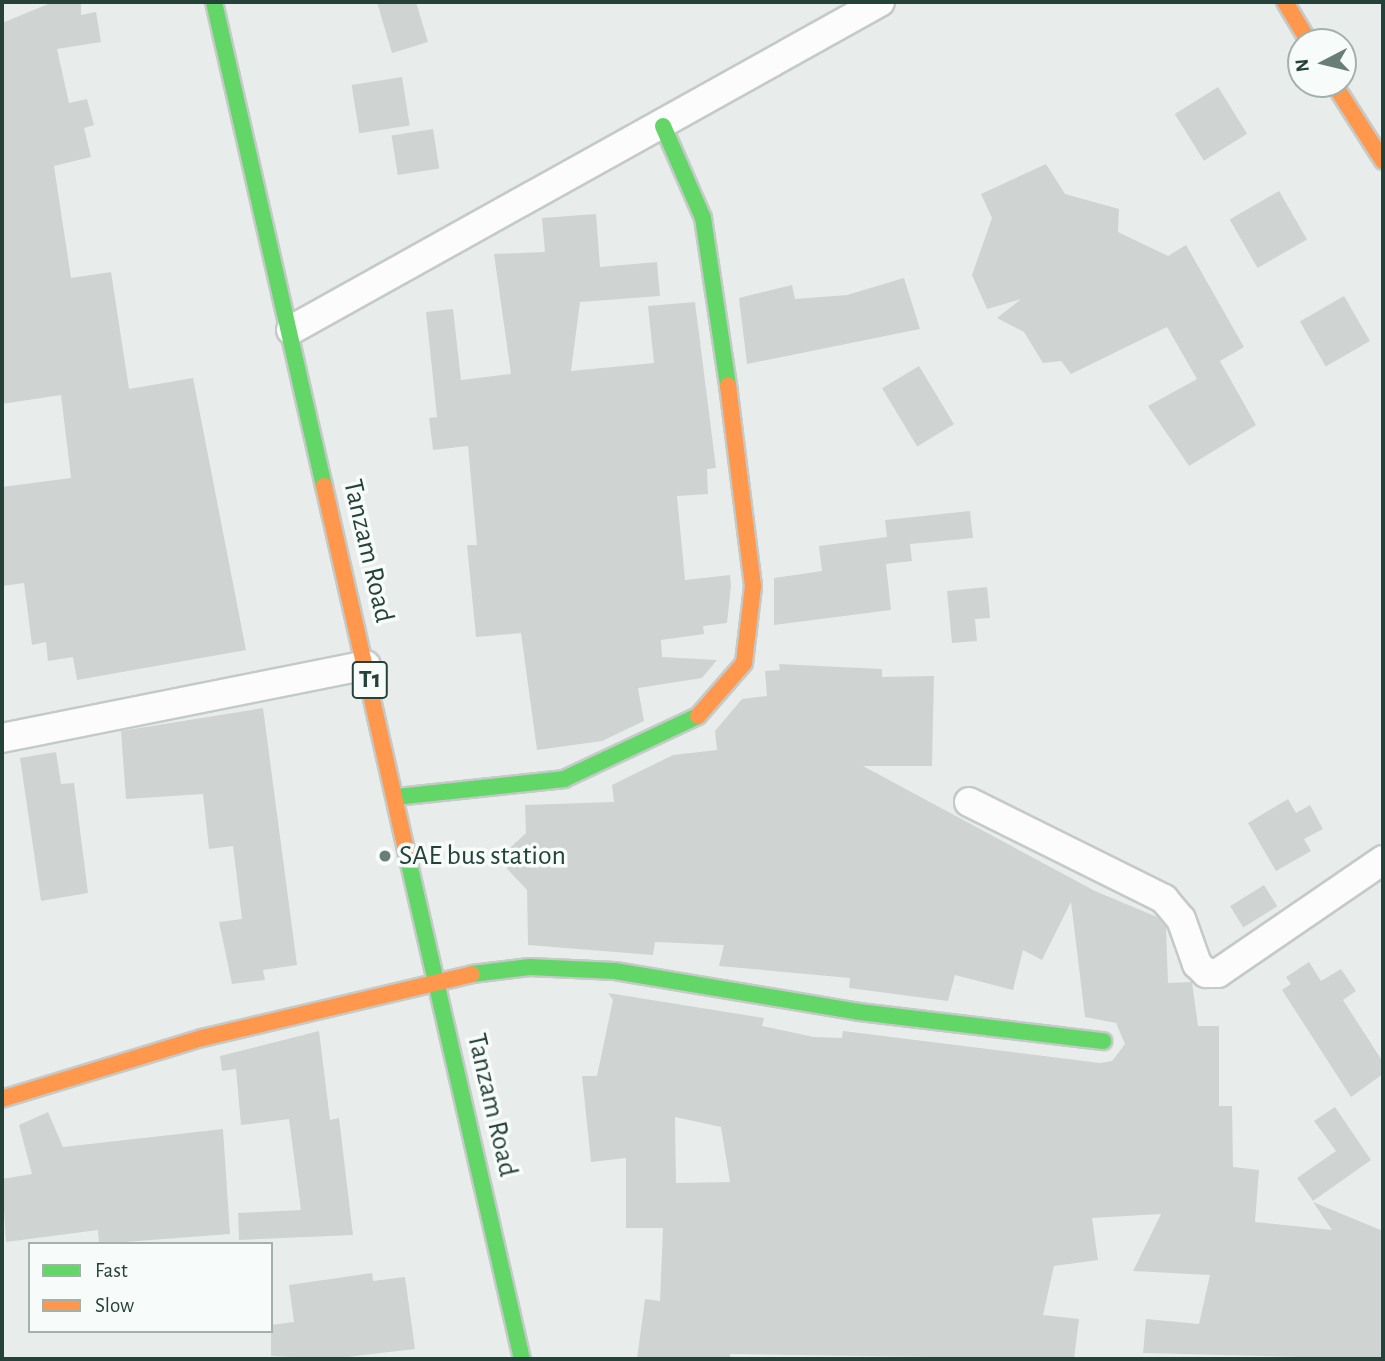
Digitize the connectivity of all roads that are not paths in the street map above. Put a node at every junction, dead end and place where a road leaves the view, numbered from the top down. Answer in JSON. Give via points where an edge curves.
{"nodes":[{"id":1,"x":214,"y":2,"type":"edge"},
{"id":2,"x":880,"y":2,"type":"edge"},
{"id":3,"x":1285,"y":2,"type":"edge"},
{"id":4,"x":1301,"y":28,"type":"edge"},
{"id":5,"x":1343,"y":98,"type":"edge"},
{"id":6,"x":663,"y":126,"type":"junction"},
{"id":7,"x":1383,"y":161,"type":"edge"},
{"id":8,"x":291,"y":330,"type":"junction"},
{"id":9,"x":366,"y":665,"type":"junction"},
{"id":10,"x":2,"y":738,"type":"edge"},
{"id":11,"x":396,"y":797,"type":"junction"},
{"id":12,"x":969,"y":802,"type":"dead end"},
{"id":13,"x":1383,"y":860,"type":"edge"},
{"id":14,"x":436,"y":978,"type":"junction"},
{"id":15,"x":1103,"y":1041,"type":"dead end"},
{"id":16,"x":2,"y":1099,"type":"edge"},
{"id":17,"x":522,"y":1359,"type":"edge"}],
"edges":[{"from":1,"to":8,"type":"main road","name":"Tanzam Road","number":"T1"},
{"from":2,"to":6,"type":"street"},
{"from":3,"to":4,"type":"main road"},
{"from":5,"to":7,"type":"main road"},
{"from":6,"to":8,"type":"street"},
{"from":6,"to":11,"type":"main road","via":[[703,218],[717,298],[752,586],[744,663],[695,719],[591,771],[564,779]]},
{"from":8,"to":9,"type":"main road","name":"Tanzam Road","number":"T1"},
{"from":9,"to":10,"type":"street"},
{"from":9,"to":11,"type":"main road","name":"Tanzam Road","number":"T1"},
{"from":11,"to":14,"type":"main road","name":"Tanzam Road","number":"T1"},
{"from":12,"to":13,"type":"street","via":[[1164,899],[1181,919],[1197,964],[1206,973],[1217,973]]},
{"from":14,"to":15,"type":"main road","via":[[565,966]]},
{"from":14,"to":16,"type":"main road","via":[[202,1038]]},
{"from":14,"to":17,"type":"main road","name":"Tanzam Road","number":"T1"}]}
